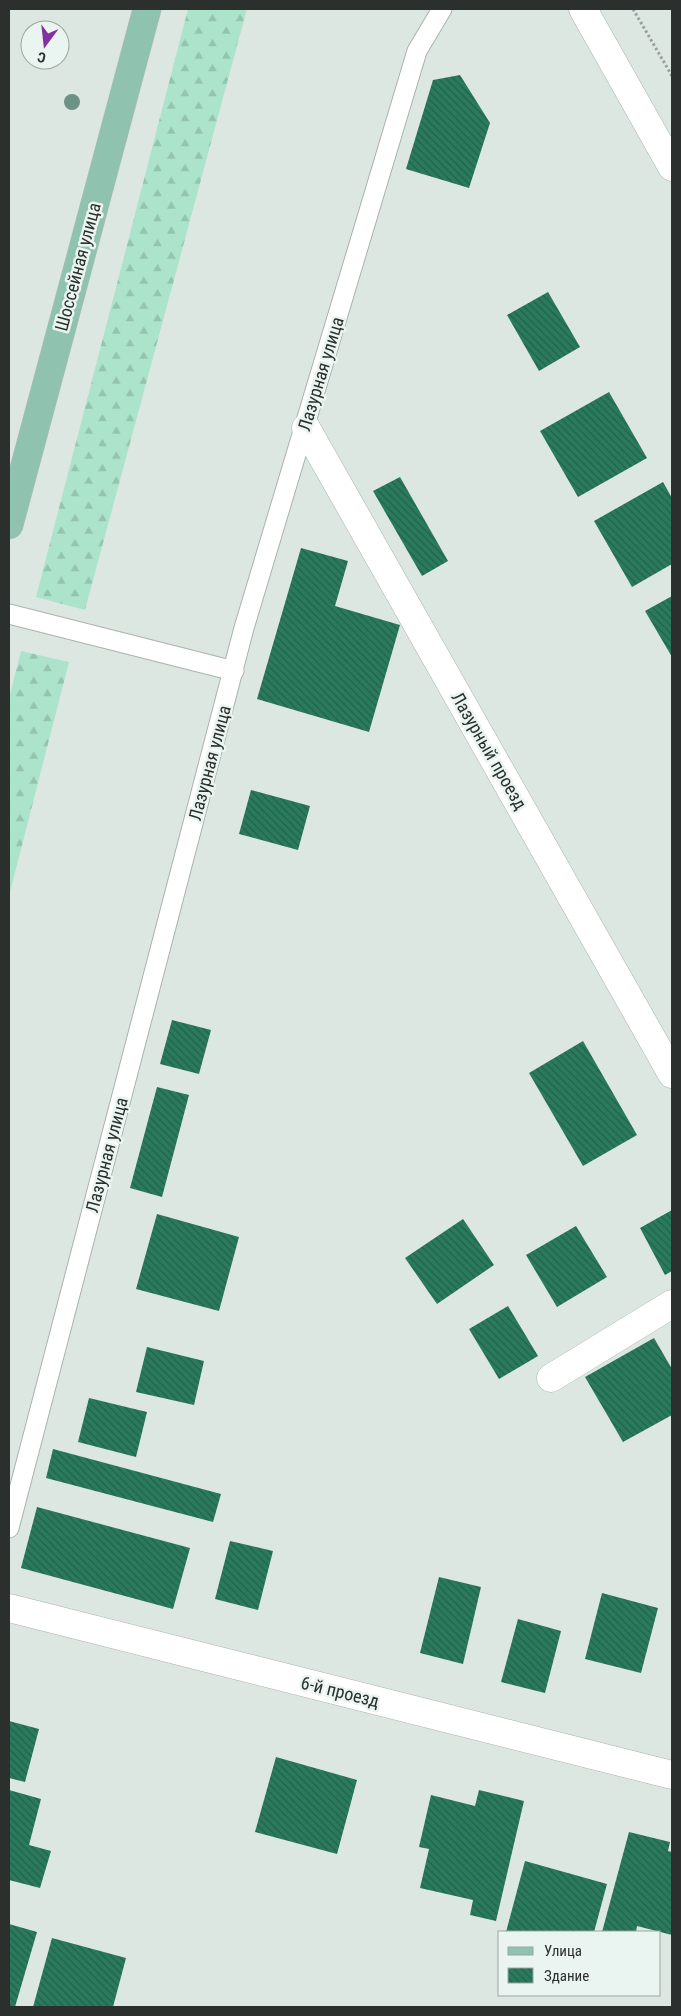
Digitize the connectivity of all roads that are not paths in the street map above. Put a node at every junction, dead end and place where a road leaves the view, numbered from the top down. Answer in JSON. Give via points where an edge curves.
{"nodes":[{"id":1,"x":147,"y":9,"type":"edge"},
{"id":2,"x":442,"y":9,"type":"edge"},
{"id":3,"x":583,"y":9,"type":"edge"},
{"id":4,"x":672,"y":167,"type":"edge"},
{"id":5,"x":306,"y":428,"type":"junction"},
{"id":6,"x":9,"y":525,"type":"edge"},
{"id":7,"x":9,"y":614,"type":"edge"},
{"id":8,"x":234,"y":671,"type":"junction"},
{"id":9,"x":672,"y":1074,"type":"edge"},
{"id":10,"x":672,"y":1304,"type":"edge"},
{"id":11,"x":551,"y":1378,"type":"dead end"},
{"id":12,"x":9,"y":1528,"type":"edge"},
{"id":13,"x":9,"y":1608,"type":"edge"},
{"id":14,"x":672,"y":1775,"type":"edge"}],
"edges":[{"from":1,"to":6,"type":"main road","name":"Шоссейная улица"},
{"from":2,"to":5,"type":"lane","name":"Лазурная улица","via":[[417,51]]},
{"from":3,"to":4,"type":"street"},
{"from":5,"to":8,"type":"lane","name":"Лазурная улица","via":[[244,628]]},
{"from":5,"to":9,"type":"street","name":"Лазурный проезд"},
{"from":7,"to":8,"type":"lane"},
{"from":8,"to":12,"type":"lane","name":"Лазурная улица"},
{"from":10,"to":11,"type":"street"},
{"from":13,"to":14,"type":"street","name":"6-й проезд"}]}
